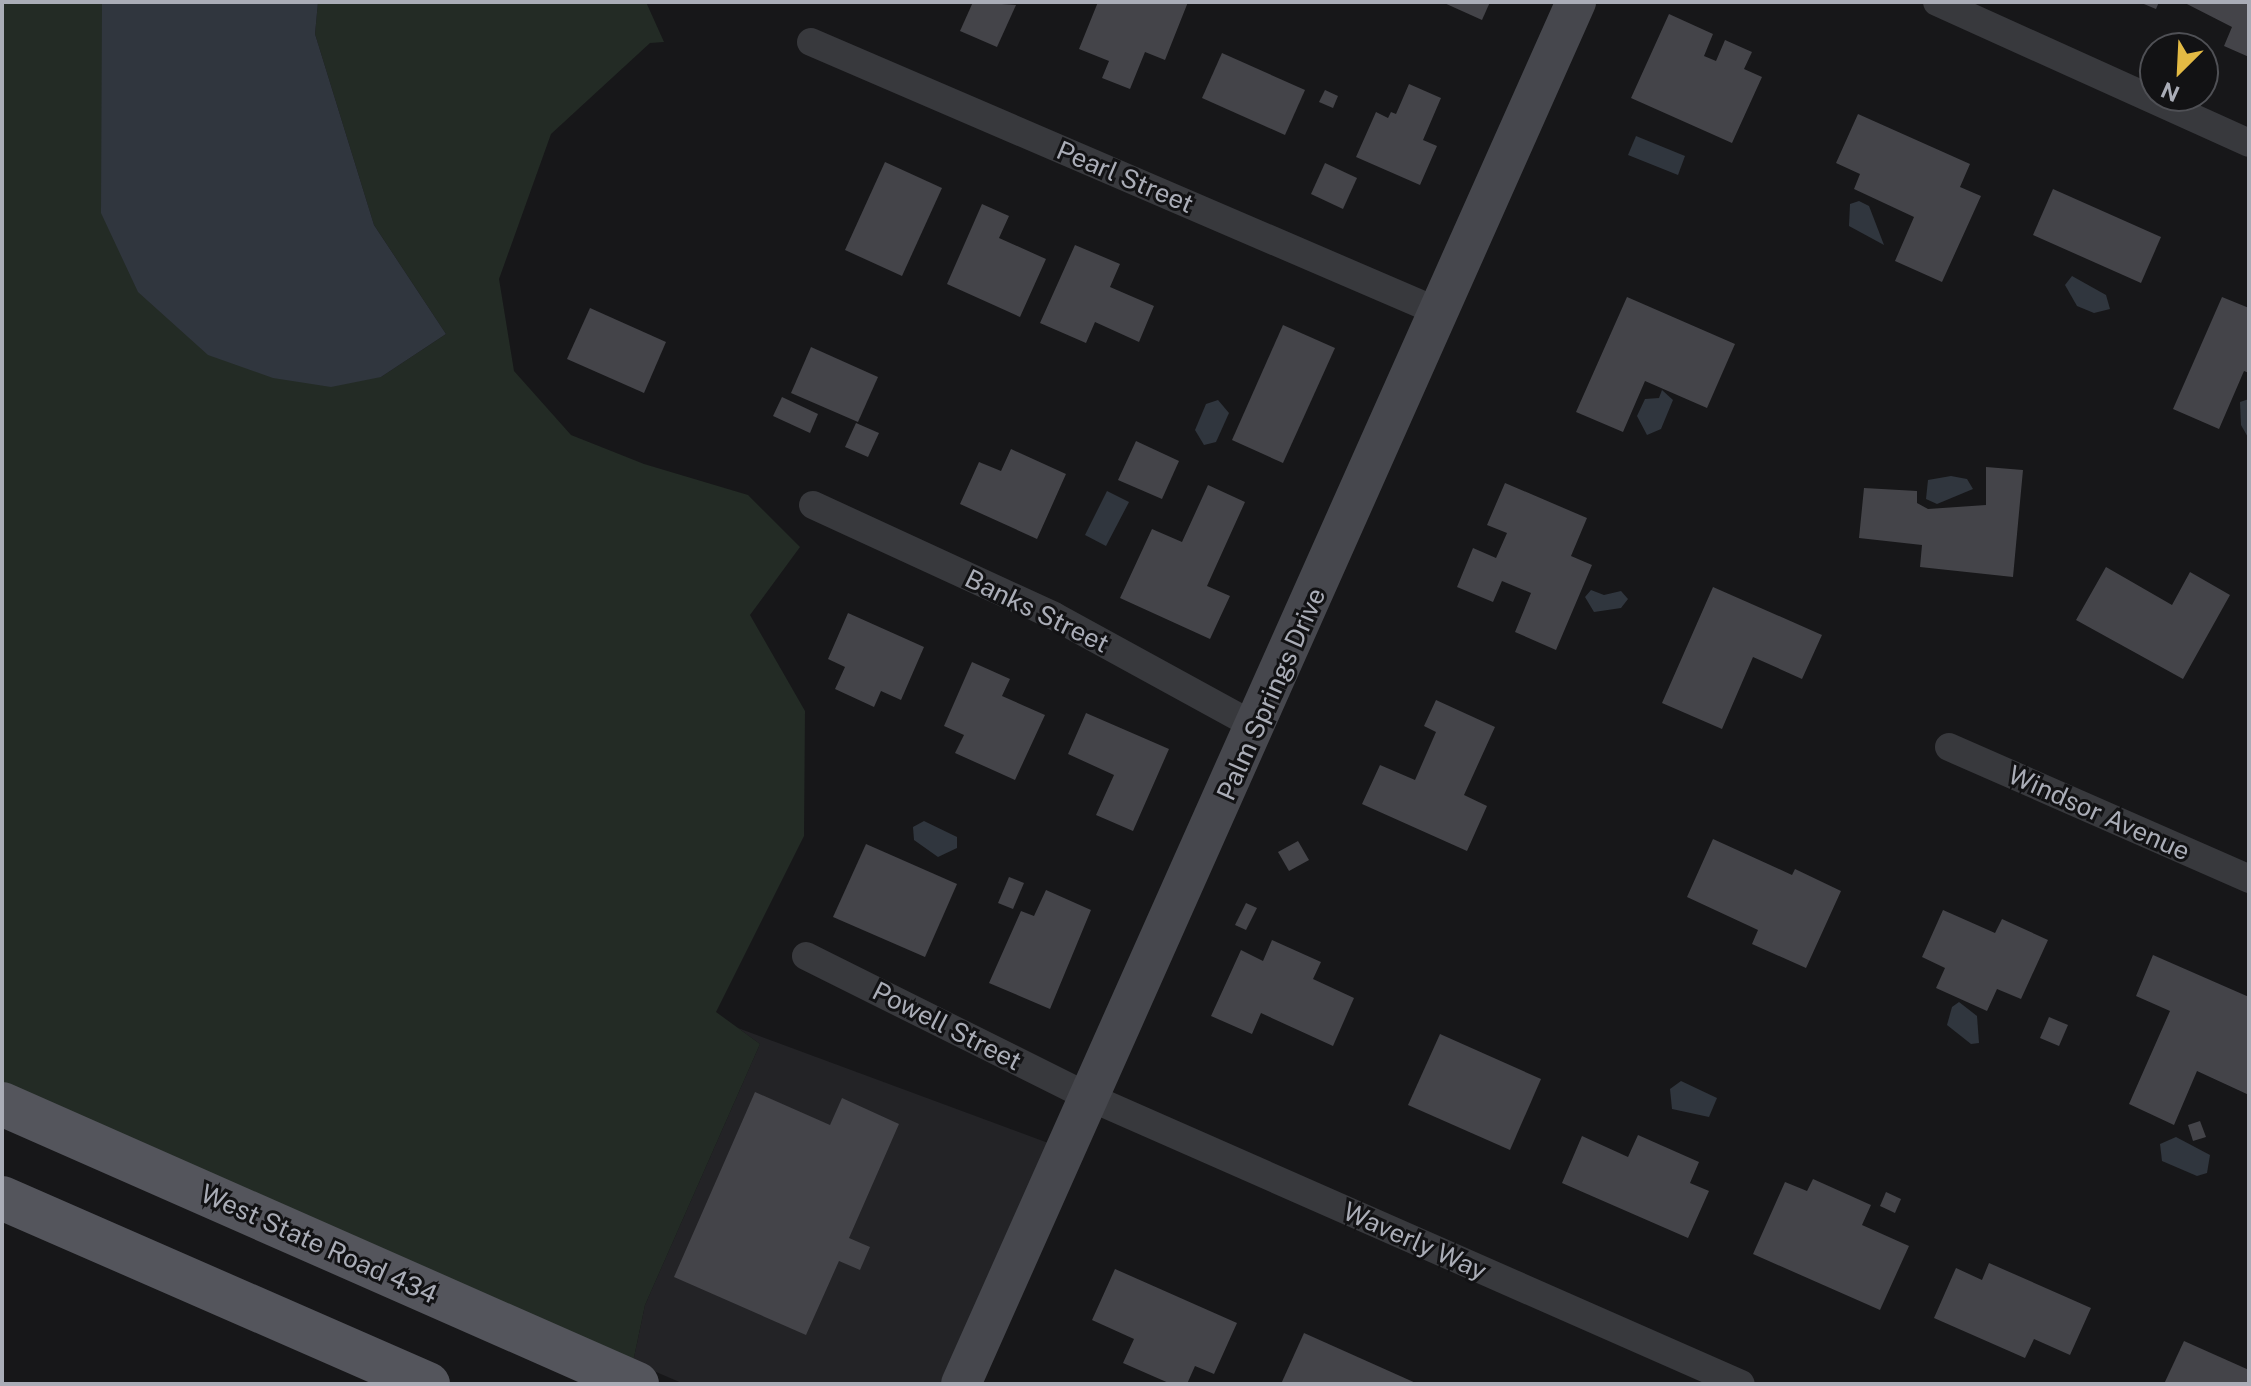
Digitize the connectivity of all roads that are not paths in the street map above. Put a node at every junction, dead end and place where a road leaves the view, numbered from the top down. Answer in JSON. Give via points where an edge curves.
{"nodes":[{"id":1,"x":1576,"y":2,"type":"edge"},
{"id":2,"x":1937,"y":2,"type":"edge"},
{"id":3,"x":811,"y":42,"type":"dead end"},
{"id":4,"x":2249,"y":143,"type":"edge"},
{"id":5,"x":1439,"y":312,"type":"junction"},
{"id":6,"x":813,"y":505,"type":"dead end"},
{"id":7,"x":1257,"y":727,"type":"junction"},
{"id":8,"x":1949,"y":747,"type":"dead end"},
{"id":9,"x":2249,"y":879,"type":"edge"},
{"id":10,"x":806,"y":956,"type":"dead end"},
{"id":11,"x":1089,"y":1097,"type":"junction"},
{"id":12,"x":2,"y":1104,"type":"edge"},
{"id":13,"x":2,"y":1198,"type":"edge"},
{"id":14,"x":428,"y":1384,"type":"edge"},
{"id":15,"x":637,"y":1384,"type":"edge"},
{"id":16,"x":961,"y":1384,"type":"edge"},
{"id":17,"x":1741,"y":1384,"type":"edge"}],
"edges":[{"from":1,"to":5,"type":"street","name":"Palm Springs Drive"},
{"from":2,"to":4,"type":"street"},
{"from":3,"to":5,"type":"street","name":"Pearl Street"},
{"from":5,"to":7,"type":"street","name":"Palm Springs Drive"},
{"from":6,"to":7,"type":"street","name":"Banks Street","via":[[1054,616]]},
{"from":7,"to":11,"type":"street","name":"Palm Springs Drive"},
{"from":8,"to":9,"type":"street","name":"Windsor Avenue"},
{"from":10,"to":11,"type":"street","name":"Powell Street"},
{"from":11,"to":16,"type":"street","name":"Palm Springs Drive"},
{"from":11,"to":17,"type":"street","name":"Waverly Way"},
{"from":12,"to":15,"type":"main road","name":"West State Road 434"},
{"from":13,"to":14,"type":"main road"}]}
